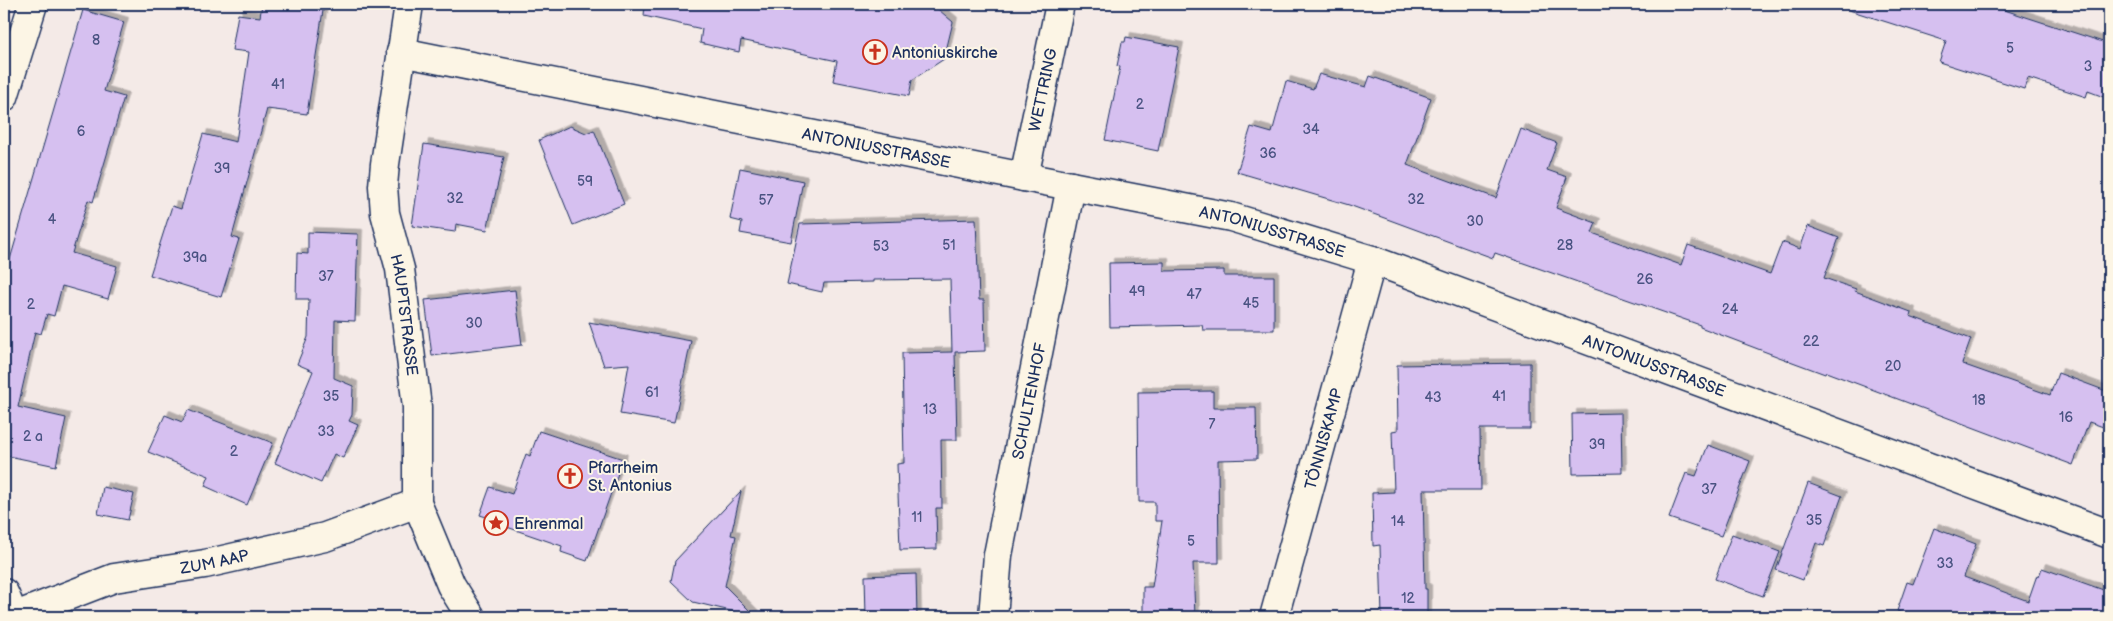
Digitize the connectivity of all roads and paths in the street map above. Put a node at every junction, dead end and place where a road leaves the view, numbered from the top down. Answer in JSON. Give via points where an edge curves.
{"nodes":[{"id":1,"x":33,"y":4,"type":"edge"},
{"id":2,"x":409,"y":4,"type":"edge"},
{"id":3,"x":1060,"y":4,"type":"edge"},
{"id":4,"x":401,"y":52,"type":"junction"},
{"id":5,"x":4,"y":97,"type":"edge"},
{"id":6,"x":1024,"y":177,"type":"junction"},
{"id":7,"x":1071,"y":186,"type":"junction"},
{"id":8,"x":1372,"y":260,"type":"junction"},
{"id":9,"x":417,"y":502,"type":"junction"},
{"id":10,"x":2109,"y":534,"type":"edge"},
{"id":11,"x":10,"y":609,"type":"edge"},
{"id":12,"x":471,"y":617,"type":"edge"},
{"id":13,"x":993,"y":617,"type":"edge"},
{"id":14,"x":1274,"y":617,"type":"edge"}],
"edges":[{"from":1,"to":5,"type":"street"},
{"from":2,"to":4,"type":"street","name":"HAUPTSTRASSE"},
{"from":3,"to":6,"type":"street","name":"WETTRING"},
{"from":4,"to":6,"type":"street","name":"ANTONIUSSTRASSE"},
{"from":4,"to":9,"type":"street","name":"HAUPTSTRASSE","via":[[383,186],[385,213],[400,269],[407,316],[416,407]]},
{"from":6,"to":7,"type":"street","name":"ANTONIUSSTRASSE"},
{"from":7,"to":8,"type":"street","name":"ANTONIUSSTRASSE","via":[[1231,217]]},
{"from":7,"to":13,"type":"street","name":"SCHULTENHOF","via":[[998,556]]},
{"from":8,"to":10,"type":"street","name":"ANTONIUSSTRASSE"},
{"from":8,"to":14,"type":"street","name":"TÖNNISKAMP"},
{"from":9,"to":11,"type":"street","name":"ZUM AAP","via":[[325,537],[205,564],[114,578]]},
{"from":9,"to":12,"type":"street","name":"HAUPTSTRASSE","via":[[451,584]]}]}
